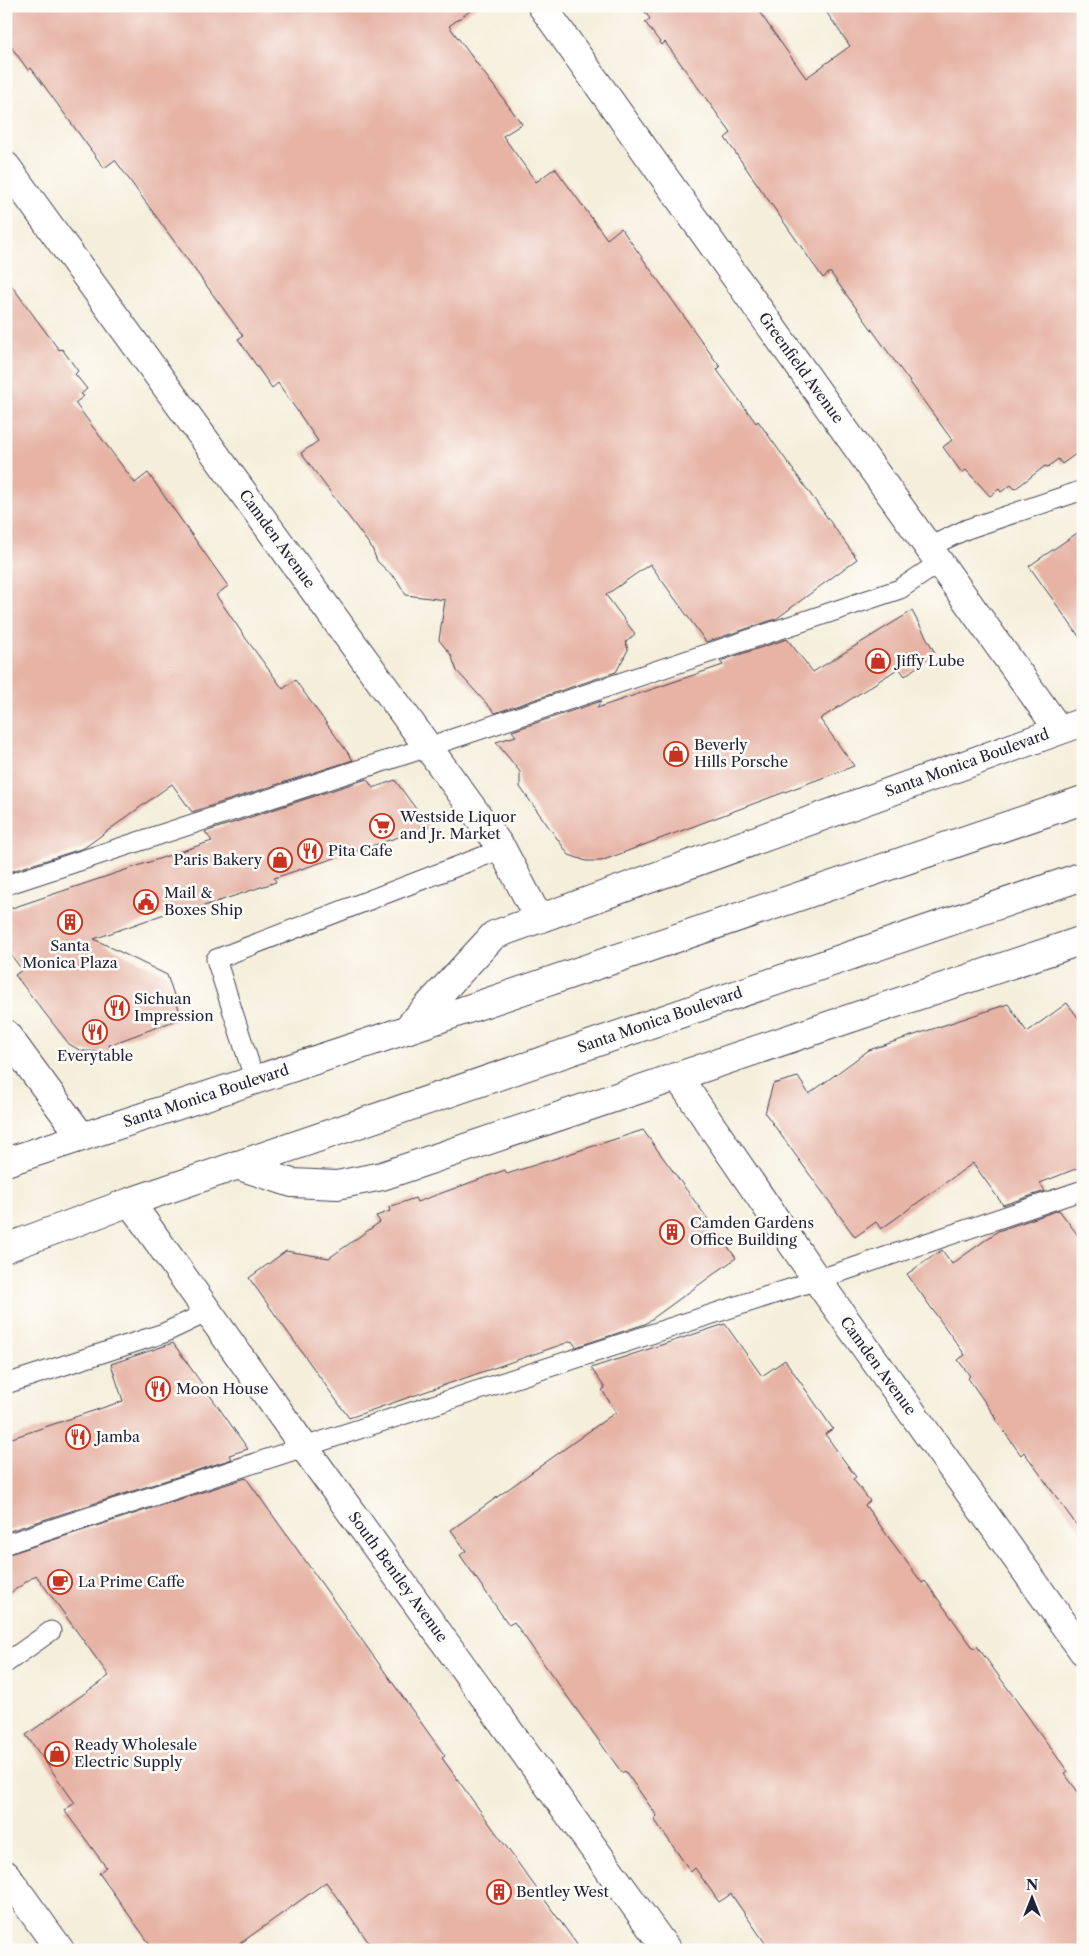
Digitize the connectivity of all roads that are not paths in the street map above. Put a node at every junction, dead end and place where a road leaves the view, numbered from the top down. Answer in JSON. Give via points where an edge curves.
{"nodes":[{"id":1,"x":542,"y":6,"type":"edge"},
{"id":2,"x":6,"y":166,"type":"edge"},
{"id":3,"x":1083,"y":490,"type":"edge"},
{"id":4,"x":934,"y":555,"type":"junction"},
{"id":5,"x":1071,"y":726,"type":"edge"},
{"id":6,"x":428,"y":748,"type":"junction"},
{"id":7,"x":1083,"y":800,"type":"edge"},
{"id":8,"x":502,"y":849,"type":"junction"},
{"id":9,"x":1083,"y":876,"type":"edge"},
{"id":10,"x":6,"y":885,"type":"edge"},
{"id":11,"x":539,"y":919,"type":"junction"},
{"id":12,"x":1083,"y":940,"type":"edge"},
{"id":13,"x":406,"y":1030,"type":"junction"},
{"id":14,"x":6,"y":1034,"type":"edge"},
{"id":15,"x":678,"y":1077,"type":"junction"},
{"id":16,"x":255,"y":1081,"type":"junction"},
{"id":17,"x":81,"y":1136,"type":"junction"},
{"id":18,"x":6,"y":1162,"type":"edge"},
{"id":19,"x":236,"y":1165,"type":"junction"},
{"id":20,"x":1083,"y":1190,"type":"edge"},
{"id":21,"x":130,"y":1202,"type":"junction"},
{"id":22,"x":6,"y":1248,"type":"edge"},
{"id":23,"x":817,"y":1280,"type":"junction"},
{"id":24,"x":208,"y":1312,"type":"junction"},
{"id":25,"x":6,"y":1384,"type":"edge"},
{"id":26,"x":304,"y":1447,"type":"junction"},
{"id":27,"x":6,"y":1544,"type":"edge"},
{"id":28,"x":51,"y":1630,"type":"dead end"},
{"id":29,"x":1083,"y":1652,"type":"edge"},
{"id":30,"x":6,"y":1663,"type":"edge"},
{"id":31,"x":6,"y":1875,"type":"edge"},
{"id":32,"x":60,"y":1950,"type":"edge"},
{"id":33,"x":667,"y":1950,"type":"edge"}],
"edges":[{"from":1,"to":4,"type":"street","name":"Greenfield Avenue"},
{"from":2,"to":6,"type":"street","name":"Camden Avenue"},
{"from":3,"to":4,"type":"lane","via":[[967,529]]},
{"from":4,"to":5,"type":"street","name":"Greenfield Avenue"},
{"from":4,"to":6,"type":"lane","via":[[900,590]]},
{"from":5,"to":11,"type":"street","name":"Santa Monica Boulevard"},
{"from":6,"to":8,"type":"street","name":"Camden Avenue"},
{"from":6,"to":10,"type":"lane"},
{"from":7,"to":13,"type":"street","name":"Santa Monica Boulevard"},
{"from":8,"to":11,"type":"street","name":"Camden Avenue"},
{"from":8,"to":16,"type":"lane","via":[[216,959]]},
{"from":9,"to":19,"type":"street","name":"Santa Monica Boulevard"},
{"from":11,"to":13,"type":"street","name":"Santa Monica Boulevard","via":[[494,935]]},
{"from":12,"to":15,"type":"street"},
{"from":13,"to":16,"type":"street","name":"Santa Monica Boulevard"},
{"from":14,"to":17,"type":"street"},
{"from":15,"to":19,"type":"street","via":[[382,1176],[346,1183],[292,1183]]},
{"from":15,"to":23,"type":"street","name":"Camden Avenue"},
{"from":16,"to":17,"type":"street","name":"Santa Monica Boulevard"},
{"from":17,"to":18,"type":"street","name":"Santa Monica Boulevard"},
{"from":19,"to":21,"type":"street","name":"Santa Monica Boulevard"},
{"from":20,"to":23,"type":"lane"},
{"from":21,"to":22,"type":"street","name":"Santa Monica Boulevard"},
{"from":21,"to":24,"type":"street","name":"South Bentley Avenue"},
{"from":23,"to":26,"type":"lane"},
{"from":23,"to":29,"type":"street","name":"Camden Avenue"},
{"from":24,"to":25,"type":"lane","via":[[164,1333]]},
{"from":24,"to":26,"type":"street","name":"South Bentley Avenue"},
{"from":26,"to":27,"type":"lane"},
{"from":26,"to":33,"type":"street","name":"South Bentley Avenue"},
{"from":28,"to":30,"type":"lane"},
{"from":31,"to":32,"type":"street"}]}
